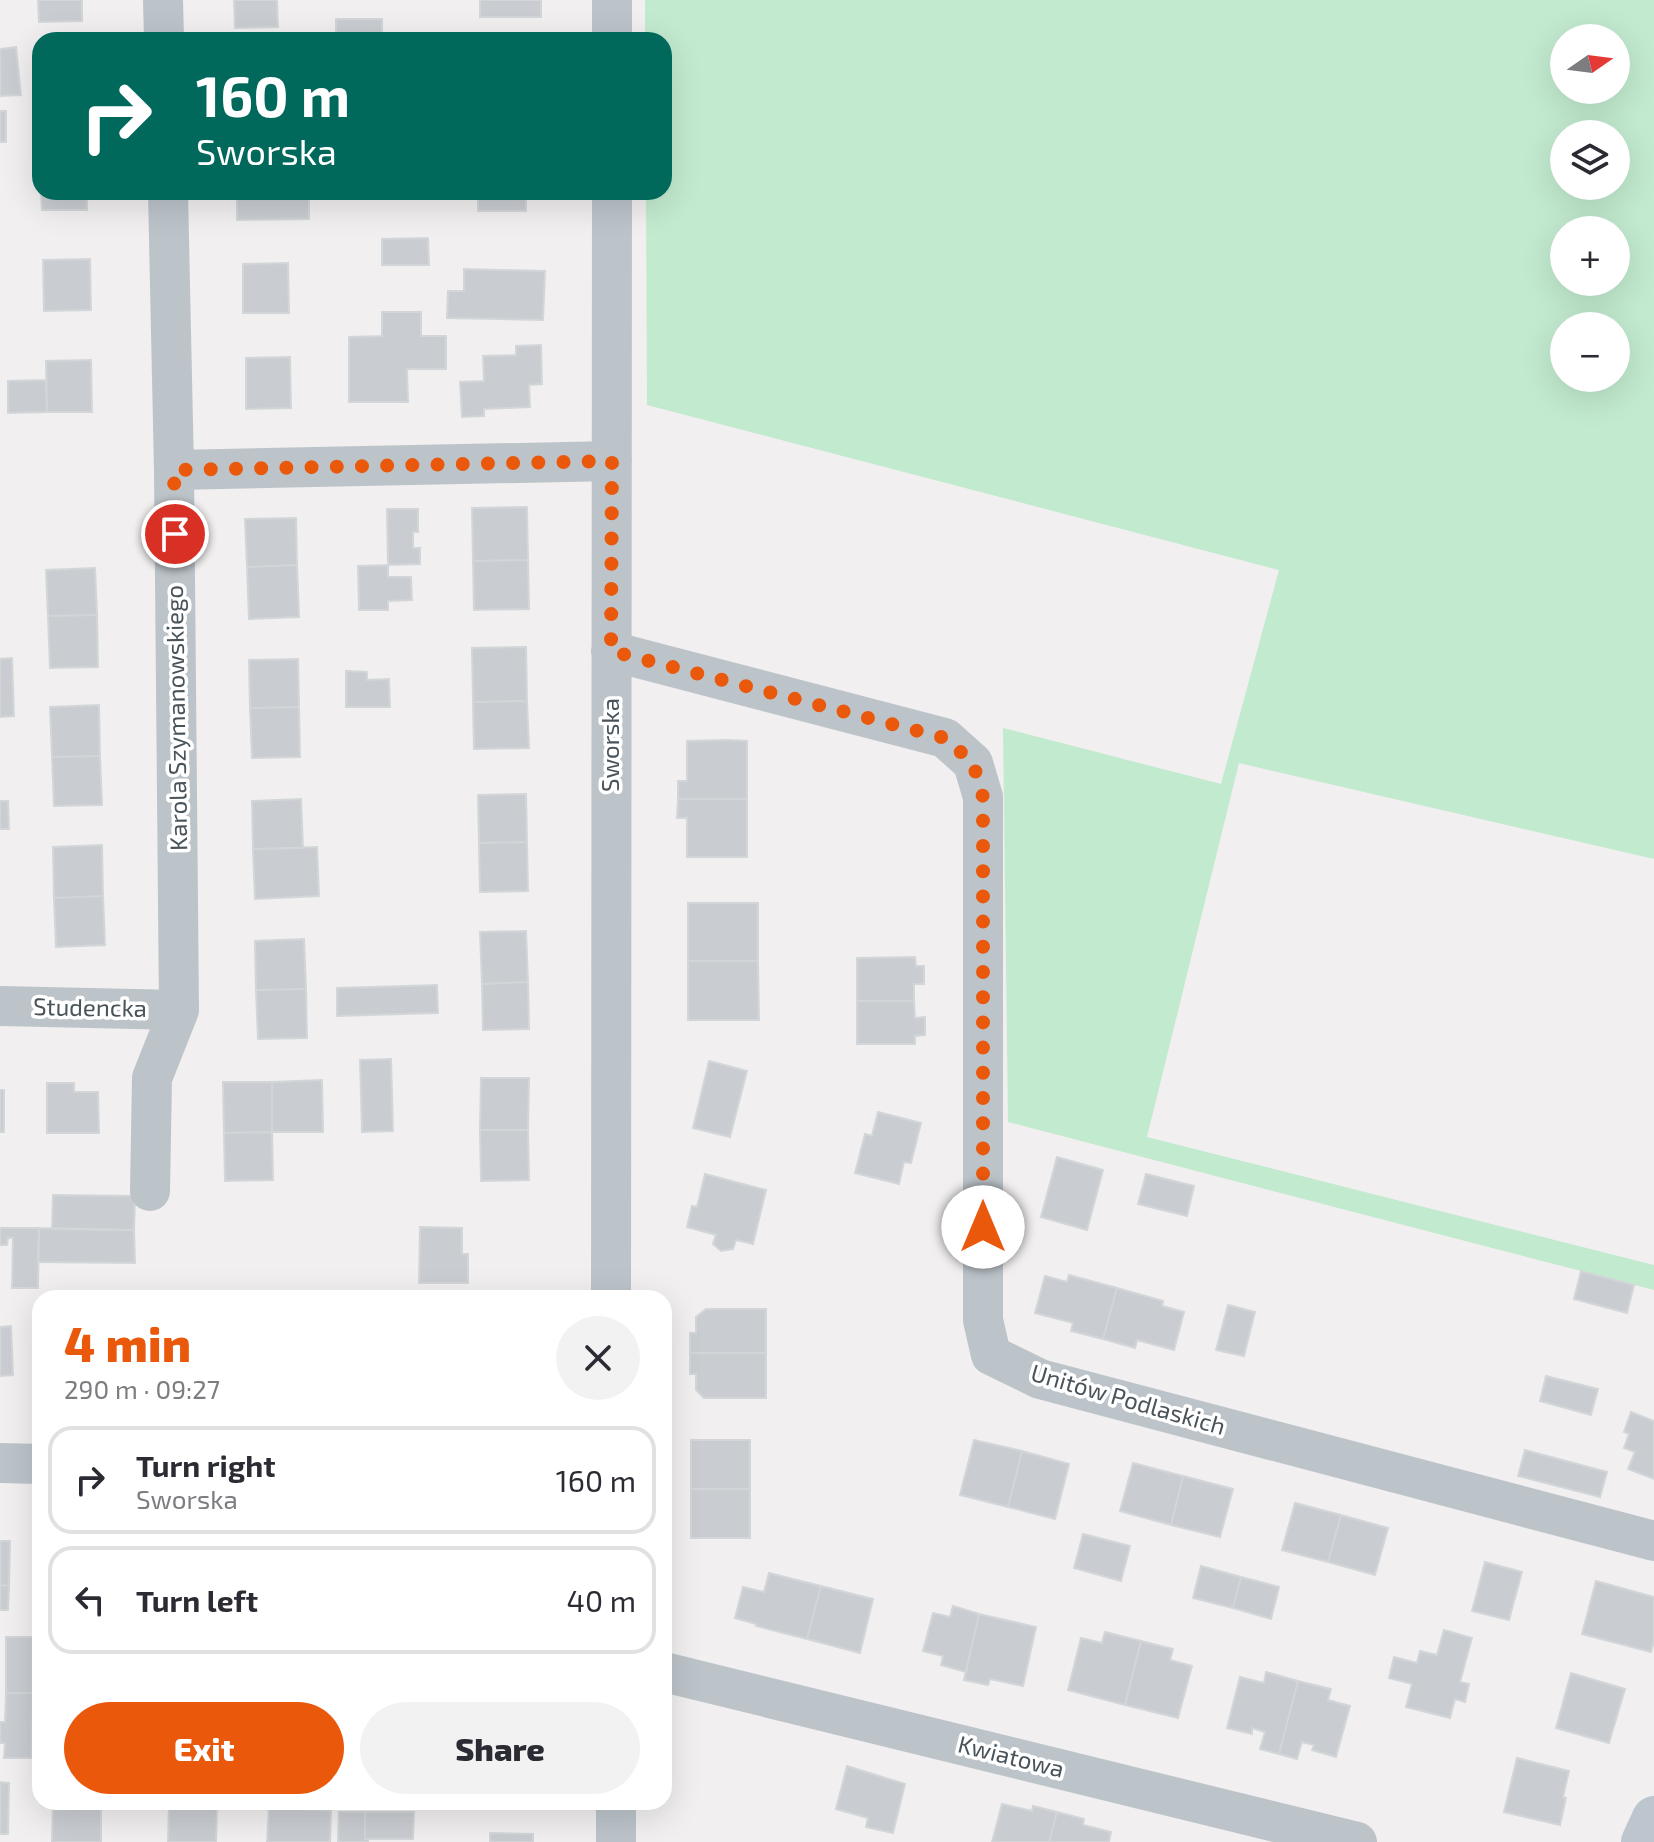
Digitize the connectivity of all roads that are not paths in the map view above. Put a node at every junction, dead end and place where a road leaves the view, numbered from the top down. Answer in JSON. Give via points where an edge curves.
{"nodes":[{"id":1,"x":163,"y":0,"type":"edge"},
{"id":2,"x":612,"y":0,"type":"edge"},
{"id":3,"x":164,"y":32,"type":"edge"},
{"id":4,"x":612,"y":32,"type":"edge"},
{"id":5,"x":168,"y":200,"type":"edge"},
{"id":6,"x":612,"y":200,"type":"edge"},
{"id":7,"x":612,"y":461,"type":"junction"},
{"id":8,"x":174,"y":470,"type":"junction"},
{"id":9,"x":611,"y":651,"type":"junction"},
{"id":10,"x":0,"y":1006,"type":"edge"},
{"id":11,"x":179,"y":1010,"type":"junction"},
{"id":12,"x":150,"y":1191,"type":"dead end"},
{"id":13,"x":611,"y":1290,"type":"edge"},
{"id":14,"x":0,"y":1463,"type":"edge"},
{"id":15,"x":32,"y":1464,"type":"edge"},
{"id":16,"x":1654,"y":1541,"type":"edge"},
{"id":17,"x":672,"y":1674,"type":"edge"},
{"id":18,"x":616,"y":1810,"type":"edge"},
{"id":19,"x":1654,"y":1818,"type":"edge"},
{"id":20,"x":616,"y":1842,"type":"edge"},
{"id":21,"x":1357,"y":1842,"type":"edge"},
{"id":22,"x":1643,"y":1842,"type":"edge"}],
"edges":[{"from":1,"to":3,"type":"street"},
{"from":2,"to":4,"type":"street"},
{"from":5,"to":8,"type":"street","name":"Karola Szymanowskiego"},
{"from":6,"to":7,"type":"street","name":"Sworska"},
{"from":7,"to":8,"type":"street"},
{"from":7,"to":9,"type":"street","name":"Sworska"},
{"from":8,"to":11,"type":"street","name":"Karola Szymanowskiego"},
{"from":9,"to":13,"type":"street","name":"Sworska"},
{"from":9,"to":16,"type":"street","name":"Unitów Podlaskich","via":[[945,738],[973,763],[983,797],[983,1320],[991,1355],[1040,1379]]},
{"from":10,"to":11,"type":"street","name":"Studencka"},
{"from":11,"to":12,"type":"street","name":"Karola Szymanowskiego","via":[[152,1078]]},
{"from":14,"to":15,"type":"street"},
{"from":17,"to":21,"type":"street","name":"Kwiatowa"},
{"from":18,"to":20,"type":"street"},
{"from":19,"to":22,"type":"street"}]}
